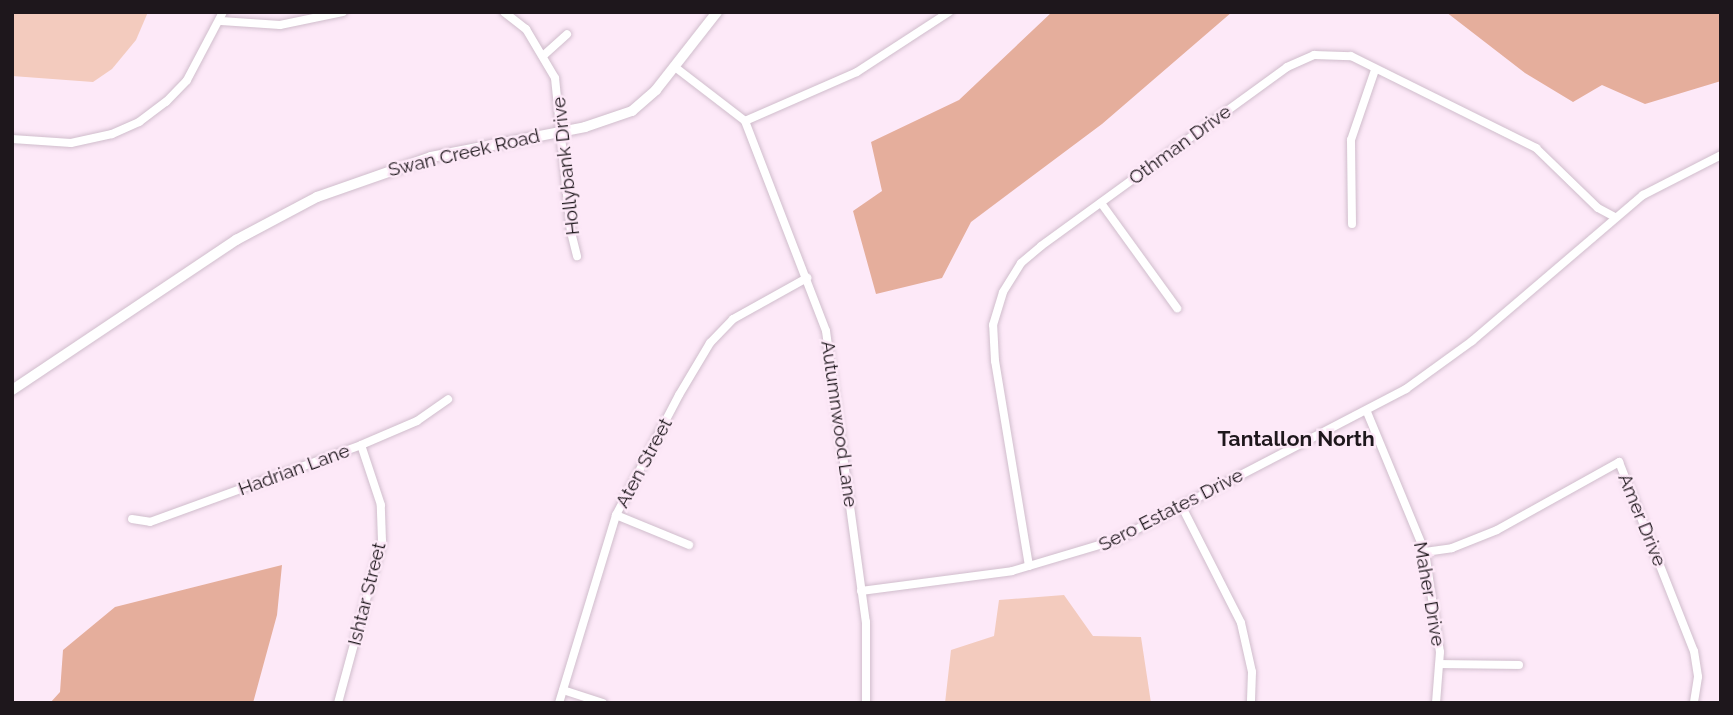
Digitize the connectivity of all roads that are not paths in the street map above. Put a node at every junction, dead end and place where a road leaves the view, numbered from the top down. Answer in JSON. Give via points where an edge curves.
{"nodes":[{"id":1,"x":343,"y":12,"type":"edge"},
{"id":2,"x":717,"y":12,"type":"edge"},
{"id":3,"x":949,"y":12,"type":"edge"},
{"id":4,"x":510,"y":14,"type":"edge"},
{"id":5,"x":222,"y":17,"type":"edge"},
{"id":6,"x":567,"y":34,"type":"dead end"},
{"id":7,"x":544,"y":55,"type":"junction"},
{"id":8,"x":676,"y":67,"type":"junction"},
{"id":9,"x":1375,"y":70,"type":"junction"},
{"id":10,"x":745,"y":121,"type":"junction"},
{"id":11,"x":564,"y":130,"type":"junction"},
{"id":12,"x":12,"y":139,"type":"edge"},
{"id":13,"x":1721,"y":155,"type":"edge"},
{"id":14,"x":1101,"y":203,"type":"junction"},
{"id":15,"x":1615,"y":216,"type":"junction"},
{"id":16,"x":1352,"y":224,"type":"dead end"},
{"id":17,"x":577,"y":256,"type":"dead end"},
{"id":18,"x":807,"y":278,"type":"junction"},
{"id":19,"x":1177,"y":309,"type":"dead end"},
{"id":20,"x":12,"y":390,"type":"edge"},
{"id":21,"x":448,"y":399,"type":"dead end"},
{"id":22,"x":1367,"y":412,"type":"junction"},
{"id":23,"x":361,"y":445,"type":"junction"},
{"id":24,"x":1181,"y":505,"type":"junction"},
{"id":25,"x":616,"y":515,"type":"junction"},
{"id":26,"x":132,"y":520,"type":"dead end"},
{"id":27,"x":690,"y":545,"type":"dead end"},
{"id":28,"x":1425,"y":552,"type":"junction"},
{"id":29,"x":1030,"y":566,"type":"junction"},
{"id":30,"x":861,"y":591,"type":"junction"},
{"id":31,"x":1440,"y":664,"type":"junction"},
{"id":32,"x":1519,"y":665,"type":"dead end"},
{"id":33,"x":563,"y":690,"type":"junction"},
{"id":34,"x":338,"y":703,"type":"edge"},
{"id":35,"x":559,"y":703,"type":"edge"},
{"id":36,"x":603,"y":703,"type":"edge"},
{"id":37,"x":866,"y":703,"type":"edge"},
{"id":38,"x":1251,"y":703,"type":"edge"},
{"id":39,"x":1436,"y":703,"type":"edge"},
{"id":40,"x":1694,"y":703,"type":"edge"}],
"edges":[{"from":1,"to":5,"type":"street","via":[[280,25]]},
{"from":2,"to":8,"type":"street","name":"Swan Creek Road"},
{"from":3,"to":10,"type":"street","via":[[856,72]]},
{"from":4,"to":7,"type":"street","name":"Hollybank Drive"},
{"from":5,"to":12,"type":"street","via":[[187,80],[139,122],[71,143]]},
{"from":6,"to":7,"type":"street"},
{"from":7,"to":11,"type":"street","name":"Hollybank Drive","via":[[557,85]]},
{"from":8,"to":10,"type":"street"},
{"from":8,"to":11,"type":"street","name":"Swan Creek Road","via":[[632,111]]},
{"from":9,"to":14,"type":"street","name":"Othman Drive","via":[[1336,53],[1298,61]]},
{"from":9,"to":15,"type":"street","name":"Othman Drive","via":[[1536,148],[1561,167],[1598,208]]},
{"from":9,"to":16,"type":"street","via":[[1352,140]]},
{"from":10,"to":18,"type":"street","name":"Autumnwood Lane"},
{"from":11,"to":17,"type":"street","name":"Hollybank Drive","via":[[570,232]]},
{"from":11,"to":20,"type":"street","name":"Swan Creek Road","via":[[431,157],[317,197],[236,240]]},
{"from":13,"to":15,"type":"street","name":"Sero Estates Drive","via":[[1665,181]]},
{"from":14,"to":19,"type":"street"},
{"from":14,"to":29,"type":"street","name":"Othman Drive","via":[[1021,263],[994,317],[997,377]]},
{"from":15,"to":22,"type":"street","name":"Sero Estates Drive","via":[[1439,367]]},
{"from":18,"to":25,"type":"street","name":"Aten Street","via":[[733,319],[713,340]]},
{"from":18,"to":30,"type":"street","name":"Autumnwood Lane","via":[[828,340]]},
{"from":21,"to":23,"type":"street","name":"Hadrian Lane","via":[[424,418]]},
{"from":22,"to":24,"type":"street","name":"Sero Estates Drive"},
{"from":22,"to":28,"type":"street","name":"Maher Drive"},
{"from":23,"to":26,"type":"street","name":"Hadrian Lane","via":[[149,522]]},
{"from":23,"to":34,"type":"street","name":"Ishtar Street","via":[[378,491],[382,541]]},
{"from":24,"to":29,"type":"street","name":"Sero Estates Drive","via":[[1100,547]]},
{"from":24,"to":38,"type":"street","via":[[1241,623],[1252,672]]},
{"from":25,"to":27,"type":"street"},
{"from":25,"to":33,"type":"street","name":"Aten Street"},
{"from":28,"to":31,"type":"street","name":"Maher Drive"},
{"from":28,"to":40,"type":"street","name":"Amer Drive","via":[[1452,548],[1487,534],[1619,462],[1694,651],[1698,677]]},
{"from":29,"to":30,"type":"street","name":"Sero Estates Drive"},
{"from":30,"to":37,"type":"street","name":"Autumnwood Lane","via":[[868,642]]},
{"from":31,"to":32,"type":"street"},
{"from":31,"to":39,"type":"street","name":"Maher Drive"},
{"from":33,"to":35,"type":"street","name":"Aten Street"},
{"from":33,"to":36,"type":"street"}]}
